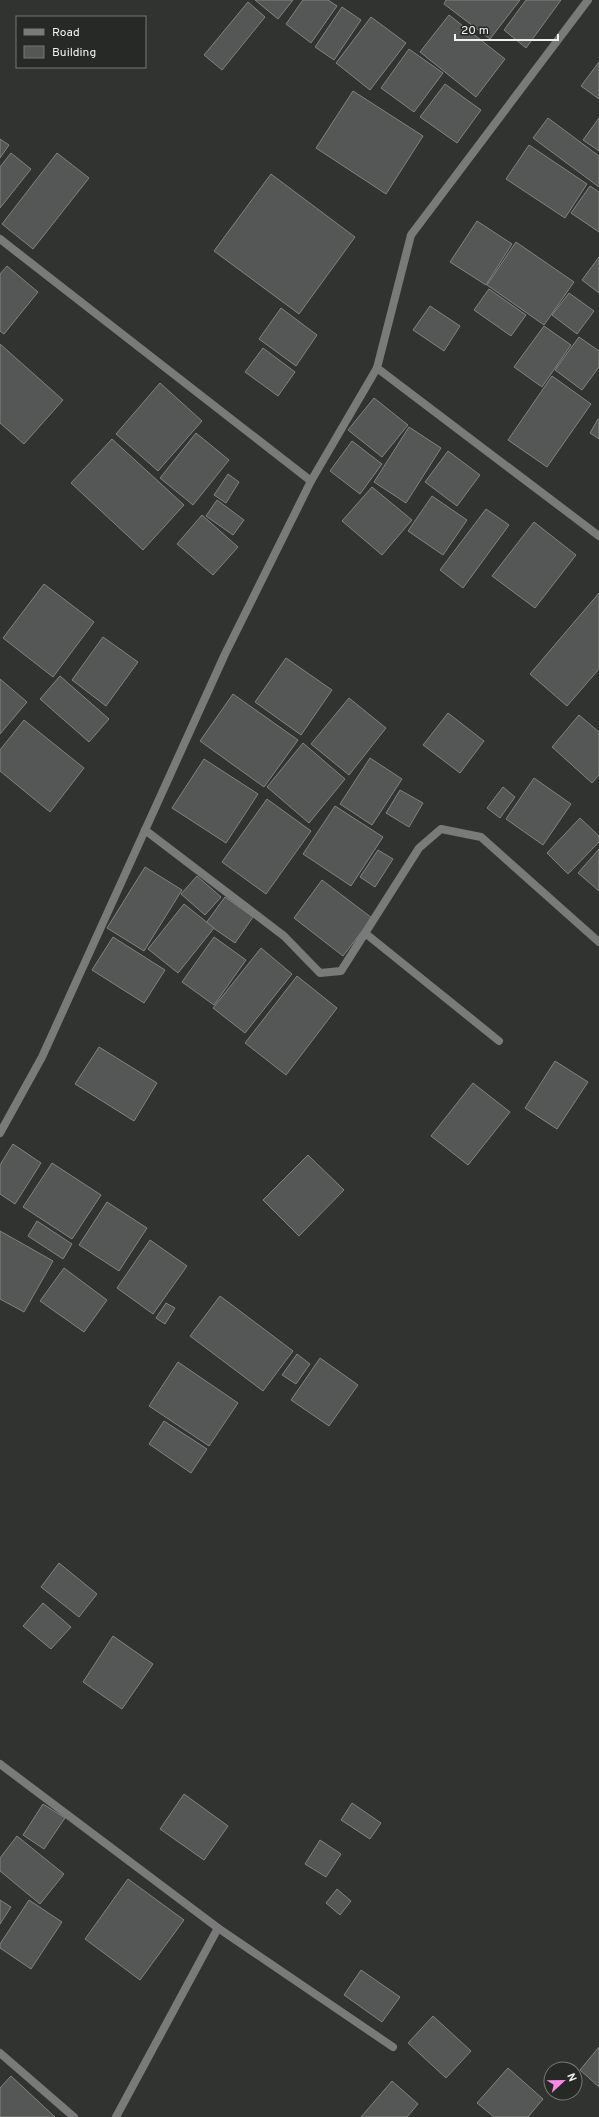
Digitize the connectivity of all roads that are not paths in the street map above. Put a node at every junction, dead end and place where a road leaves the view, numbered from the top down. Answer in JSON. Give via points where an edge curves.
{"nodes":[{"id":1,"x":588,"y":0,"type":"edge"},
{"id":2,"x":0,"y":239,"type":"edge"},
{"id":3,"x":376,"y":368,"type":"junction"},
{"id":4,"x":311,"y":481,"type":"junction"},
{"id":5,"x":599,"y":536,"type":"edge"},
{"id":6,"x":145,"y":830,"type":"junction"},
{"id":7,"x":365,"y":933,"type":"junction"},
{"id":8,"x":599,"y":942,"type":"edge"},
{"id":9,"x":499,"y":1041,"type":"dead end"},
{"id":10,"x":0,"y":1133,"type":"edge"},
{"id":11,"x":0,"y":1764,"type":"edge"},
{"id":12,"x":218,"y":1928,"type":"junction"},
{"id":13,"x":393,"y":2047,"type":"dead end"},
{"id":14,"x":0,"y":2053,"type":"edge"},
{"id":15,"x":74,"y":2117,"type":"edge"},
{"id":16,"x":116,"y":2117,"type":"edge"}],
"edges":[{"from":1,"to":3,"type":"street","via":[[411,235]]},
{"from":2,"to":4,"type":"street"},
{"from":3,"to":4,"type":"street"},
{"from":3,"to":5,"type":"street"},
{"from":4,"to":6,"type":"street","via":[[225,654]]},
{"from":6,"to":7,"type":"street","via":[[284,936],[320,973],[340,971]]},
{"from":6,"to":10,"type":"street","via":[[42,1057]]},
{"from":7,"to":8,"type":"street","via":[[418,848],[441,829],[481,836]]},
{"from":7,"to":9,"type":"street"},
{"from":11,"to":12,"type":"street"},
{"from":12,"to":13,"type":"street"},
{"from":12,"to":16,"type":"street"},
{"from":14,"to":15,"type":"street"}]}
